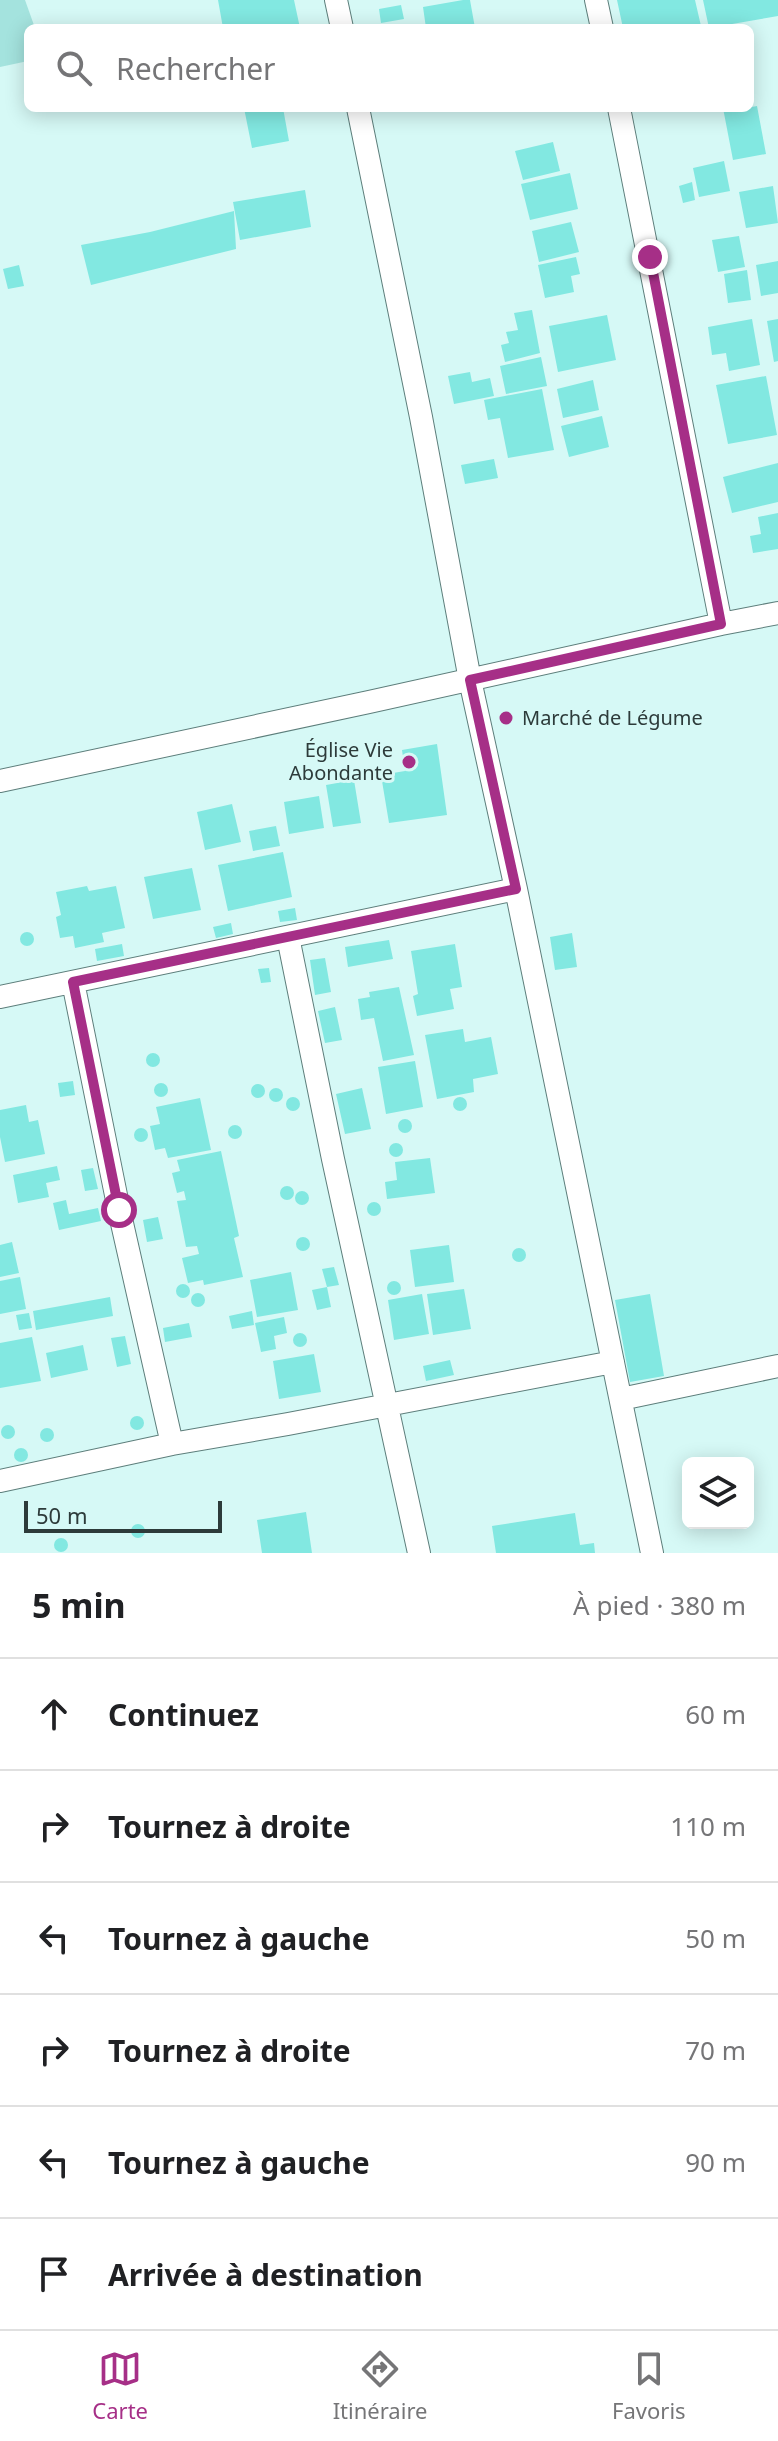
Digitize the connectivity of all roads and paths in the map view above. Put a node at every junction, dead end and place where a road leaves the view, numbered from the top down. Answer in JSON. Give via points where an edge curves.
{"nodes":[{"id":1,"x":336,"y":0,"type":"edge"},
{"id":2,"x":596,"y":0,"type":"edge"},
{"id":3,"x":341,"y":24,"type":"edge"},
{"id":4,"x":601,"y":24,"type":"edge"},
{"id":5,"x":359,"y":112,"type":"edge"},
{"id":6,"x":620,"y":112,"type":"edge"},
{"id":7,"x":778,"y":613,"type":"edge"},
{"id":8,"x":721,"y":624,"type":"junction"},
{"id":9,"x":470,"y":680,"type":"junction"},
{"id":10,"x":0,"y":781,"type":"edge"},
{"id":11,"x":516,"y":889,"type":"junction"},
{"id":12,"x":288,"y":937,"type":"junction"},
{"id":13,"x":73,"y":982,"type":"junction"},
{"id":14,"x":0,"y":997,"type":"edge"},
{"id":15,"x":613,"y":1362,"type":"junction"},
{"id":16,"x":778,"y":1366,"type":"edge"},
{"id":17,"x":621,"y":1399,"type":"junction"},
{"id":18,"x":387,"y":1406,"type":"junction"},
{"id":19,"x":172,"y":1444,"type":"junction"},
{"id":20,"x":0,"y":1481,"type":"edge"},
{"id":21,"x":419,"y":1553,"type":"edge"},
{"id":22,"x":652,"y":1553,"type":"edge"}],
"edges":[{"from":1,"to":3,"type":"street"},
{"from":2,"to":4,"type":"street"},
{"from":5,"to":9,"type":"street"},
{"from":6,"to":8,"type":"street"},
{"from":7,"to":8,"type":"street"},
{"from":8,"to":9,"type":"street"},
{"from":9,"to":10,"type":"street"},
{"from":9,"to":11,"type":"street"},
{"from":11,"to":12,"type":"street"},
{"from":11,"to":15,"type":"street"},
{"from":12,"to":13,"type":"street"},
{"from":12,"to":18,"type":"street"},
{"from":13,"to":14,"type":"street"},
{"from":13,"to":19,"type":"street"},
{"from":15,"to":17,"type":"street"},
{"from":15,"to":18,"type":"street"},
{"from":16,"to":17,"type":"street"},
{"from":17,"to":22,"type":"street"},
{"from":18,"to":19,"type":"street"},
{"from":18,"to":21,"type":"street"},
{"from":19,"to":20,"type":"street"}]}
